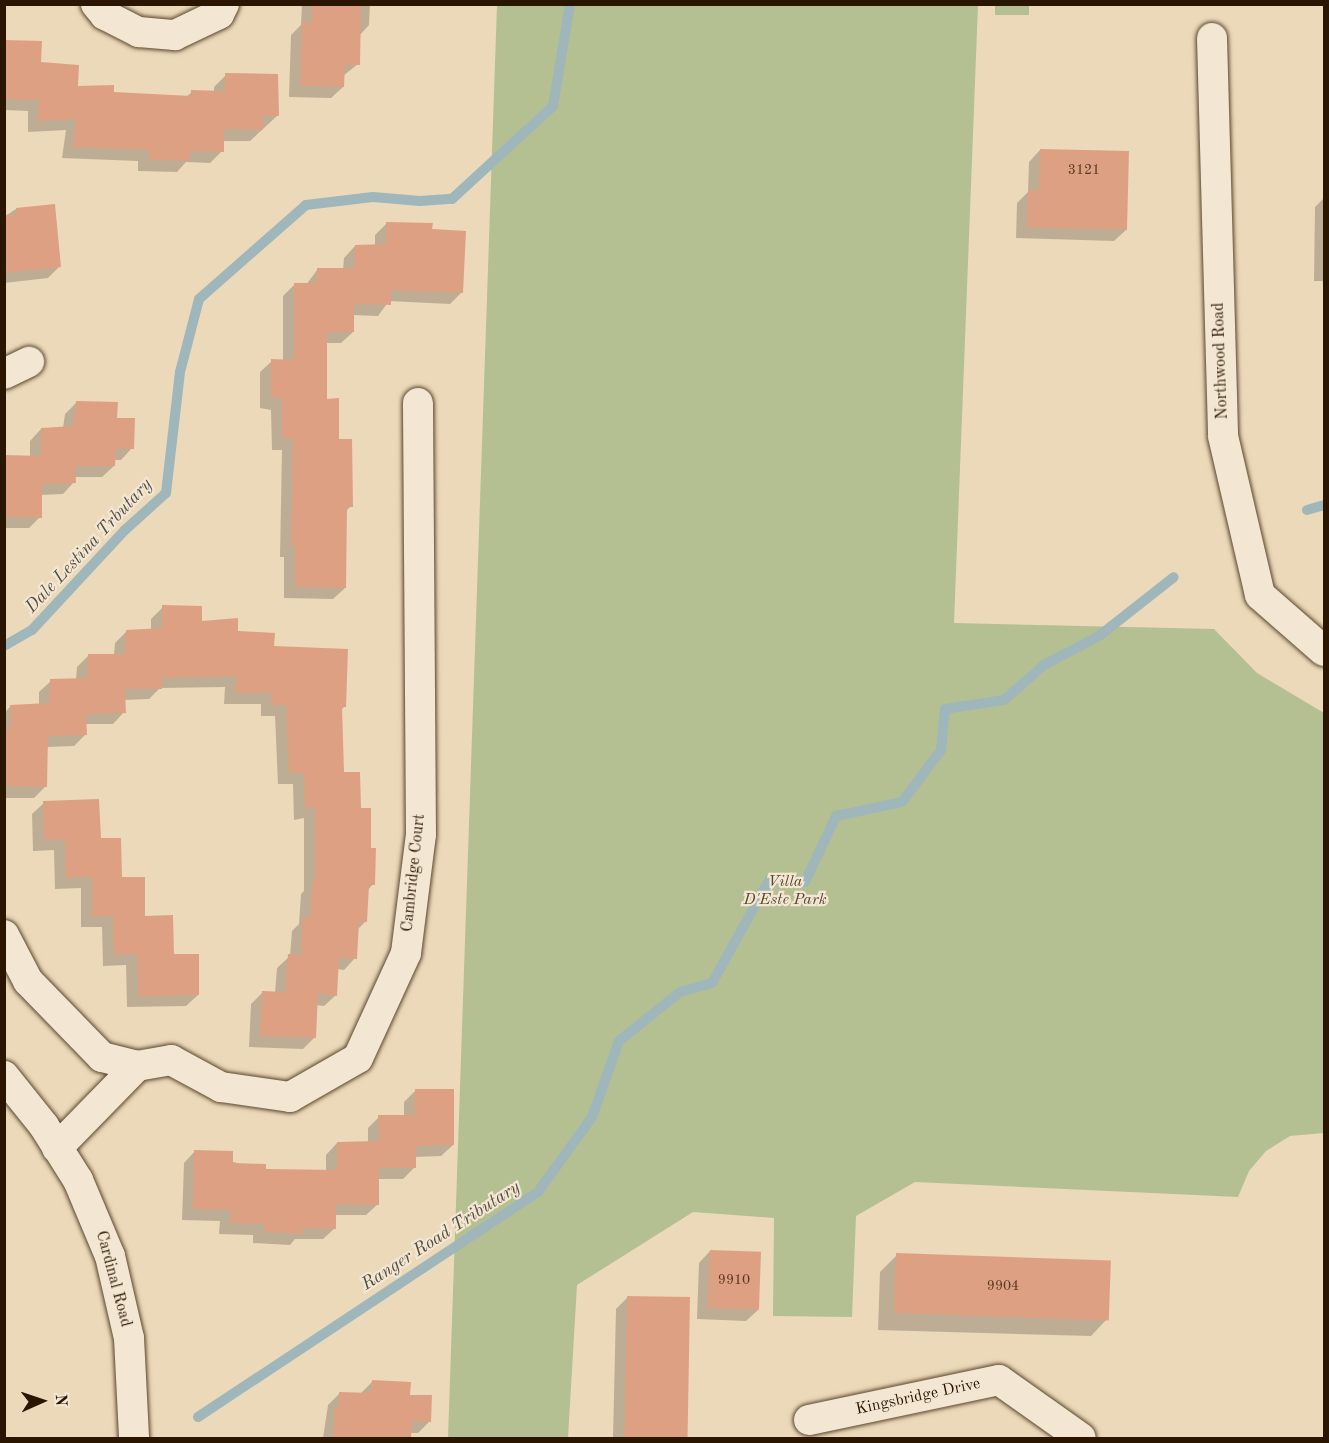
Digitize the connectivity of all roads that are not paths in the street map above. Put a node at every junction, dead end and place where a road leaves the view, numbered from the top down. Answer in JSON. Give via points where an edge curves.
{"nodes":[{"id":1,"x":96,"y":4,"type":"edge"},
{"id":2,"x":224,"y":4,"type":"edge"},
{"id":3,"x":1212,"y":38,"type":"dead end"},
{"id":4,"x":418,"y":403,"type":"dead end"},
{"id":5,"x":1324,"y":651,"type":"edge"},
{"id":6,"x":4,"y":935,"type":"edge"},
{"id":7,"x":137,"y":1066,"type":"junction"},
{"id":8,"x":4,"y":1076,"type":"edge"},
{"id":9,"x":57,"y":1148,"type":"junction"},
{"id":10,"x":810,"y":1420,"type":"dead end"},
{"id":11,"x":134,"y":1438,"type":"edge"},
{"id":12,"x":1080,"y":1438,"type":"edge"}],
"edges":[{"from":1,"to":2,"type":"street","via":[[105,15],[140,32],[175,35],[219,14]]},
{"from":3,"to":5,"type":"street","name":"Northwood Road","via":[[1223,436],[1260,595]]},
{"from":4,"to":7,"type":"street","name":"Cambridge Court","via":[[421,835],[405,956],[358,1059],[290,1097],[221,1086],[171,1060]]},
{"from":6,"to":7,"type":"street","name":"Cambridge Court","via":[[28,981],[102,1057]]},
{"from":7,"to":9,"type":"street"},
{"from":8,"to":9,"type":"street","name":"Cardinal Road"},
{"from":9,"to":11,"type":"street","name":"Cardinal Road","via":[[78,1180],[110,1256],[129,1338]]},
{"from":10,"to":12,"type":"street","name":"Kingsbridge Drive","via":[[999,1380]]}]}
